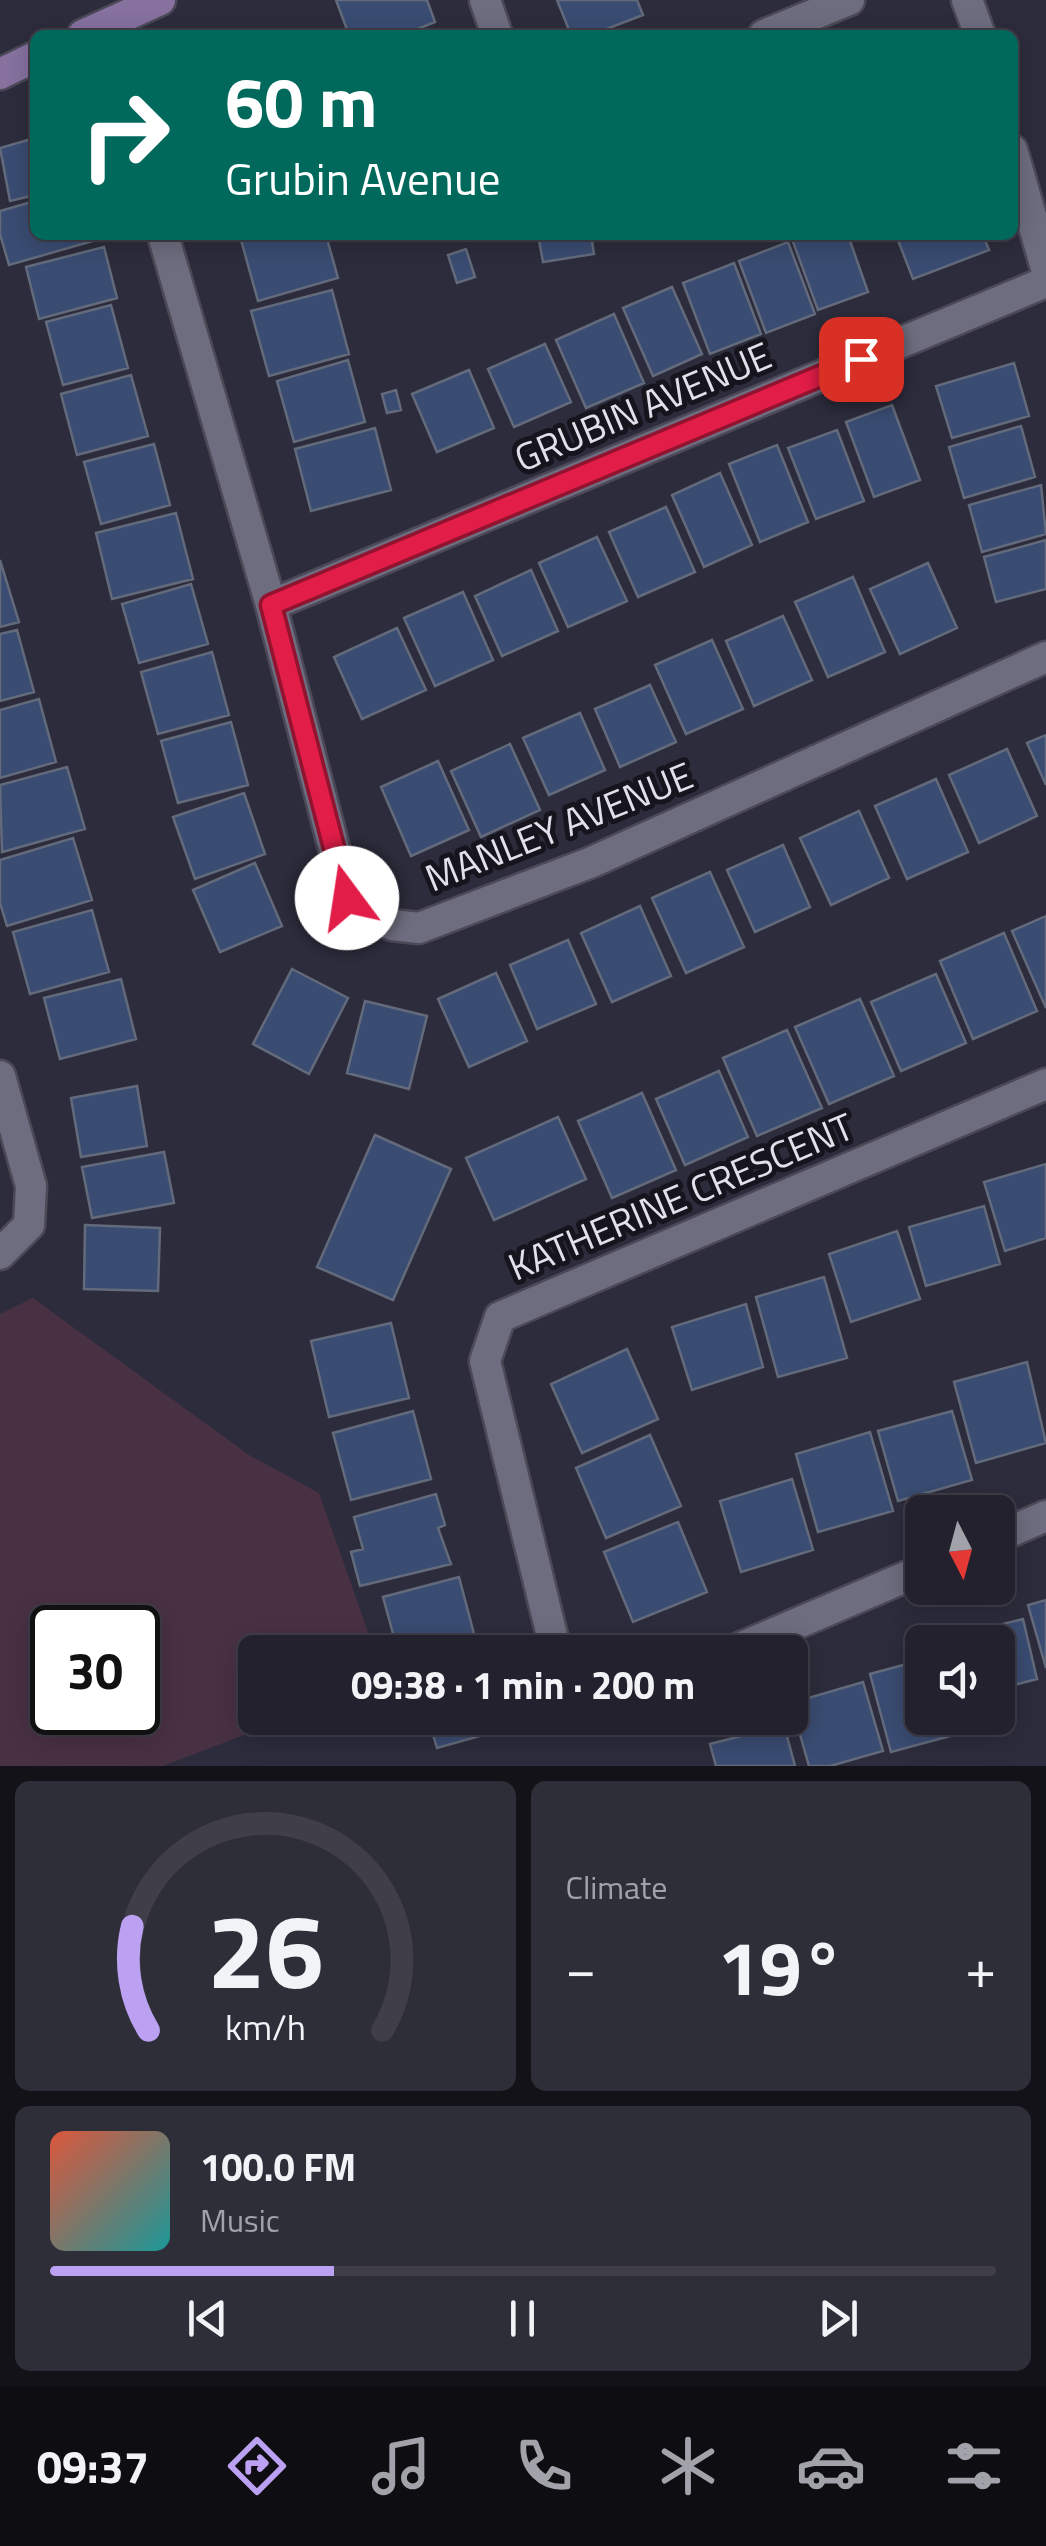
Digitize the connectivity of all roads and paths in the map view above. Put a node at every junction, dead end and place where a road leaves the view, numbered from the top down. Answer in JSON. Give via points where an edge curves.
{"nodes":[{"id":1,"x":160,"y":0,"type":"edge"},
{"id":2,"x":485,"y":0,"type":"edge"},
{"id":3,"x":849,"y":0,"type":"edge"},
{"id":4,"x":967,"y":0,"type":"edge"},
{"id":5,"x":95,"y":24,"type":"edge"},
{"id":6,"x":496,"y":30,"type":"edge"},
{"id":7,"x":776,"y":30,"type":"edge"},
{"id":8,"x":978,"y":30,"type":"edge"},
{"id":9,"x":30,"y":60,"type":"edge"},
{"id":10,"x":0,"y":74,"type":"edge"},
{"id":11,"x":1018,"y":171,"type":"edge"},
{"id":12,"x":165,"y":240,"type":"edge"},
{"id":13,"x":1046,"y":268,"type":"edge"},
{"id":14,"x":1046,"y":282,"type":"edge"},
{"id":15,"x":271,"y":605,"type":"junction"},
{"id":16,"x":1046,"y":656,"type":"edge"},
{"id":17,"x":0,"y":1076,"type":"edge"},
{"id":18,"x":1046,"y":1084,"type":"edge"},
{"id":19,"x":0,"y":1254,"type":"edge"},
{"id":20,"x":1046,"y":1516,"type":"edge"},
{"id":21,"x":1015,"y":1530,"type":"edge"},
{"id":22,"x":905,"y":1577,"type":"edge"},
{"id":23,"x":552,"y":1635,"type":"edge"},
{"id":24,"x":770,"y":1635,"type":"edge"}],
"edges":[{"from":1,"to":5,"type":"street"},
{"from":2,"to":6,"type":"street"},
{"from":3,"to":7,"type":"street"},
{"from":4,"to":8,"type":"street"},
{"from":9,"to":10,"type":"street"},
{"from":11,"to":13,"type":"street"},
{"from":12,"to":15,"type":"street","name":"MANLEY AVENUE"},
{"from":14,"to":15,"type":"street","name":"GRUBIN AVENUE"},
{"from":15,"to":16,"type":"street","name":"MANLEY AVENUE","via":[[347,898],[392,926],[419,928],[592,862]]},
{"from":17,"to":19,"type":"street","via":[[30,1186],[28,1225]]},
{"from":18,"to":23,"type":"street","name":"KATHERINE CRESCENT","via":[[500,1317],[485,1361]]},
{"from":20,"to":21,"type":"street"},
{"from":22,"to":24,"type":"street"}]}
